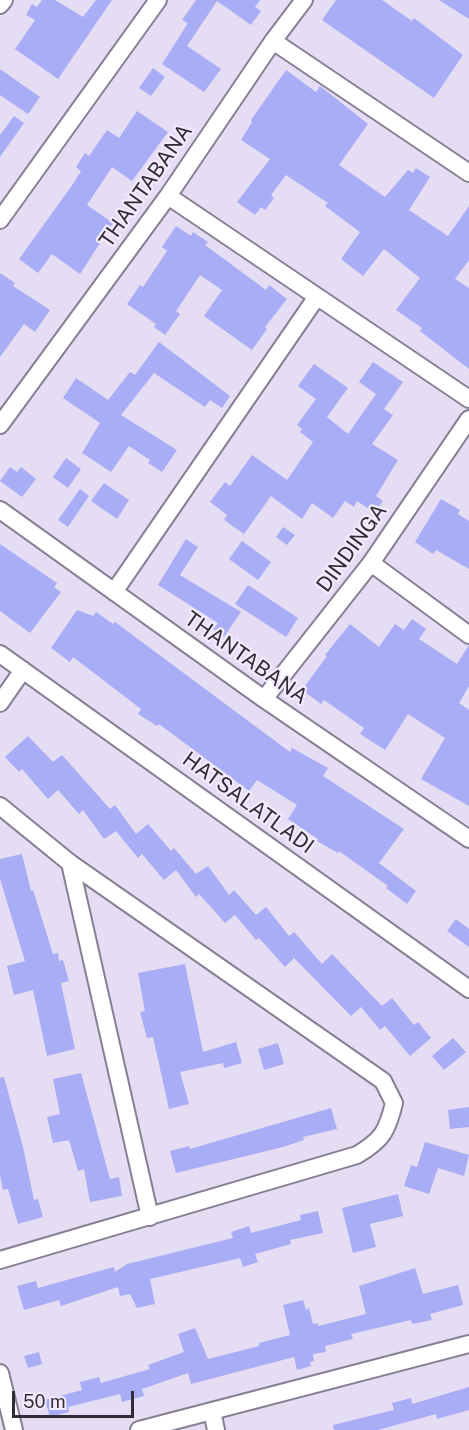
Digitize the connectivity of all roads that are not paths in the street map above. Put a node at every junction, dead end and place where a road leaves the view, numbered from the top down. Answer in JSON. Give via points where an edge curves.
{"nodes":[{"id":1,"x":4,"y":0,"type":"edge"},
{"id":2,"x":158,"y":0,"type":"edge"},
{"id":3,"x":304,"y":0,"type":"edge"},
{"id":4,"x":0,"y":5,"type":"edge"},
{"id":5,"x":273,"y":41,"type":"junction"},
{"id":6,"x":469,"y":173,"type":"edge"},
{"id":7,"x":168,"y":196,"type":"junction"},
{"id":8,"x":0,"y":220,"type":"edge"},
{"id":9,"x":316,"y":298,"type":"junction"},
{"id":10,"x":469,"y":399,"type":"edge"},
{"id":11,"x":469,"y":419,"type":"edge"},
{"id":12,"x":0,"y":425,"type":"edge"},
{"id":13,"x":0,"y":510,"type":"edge"},
{"id":14,"x":371,"y":563,"type":"junction"},
{"id":15,"x":114,"y":592,"type":"junction"},
{"id":16,"x":469,"y":635,"type":"edge"},
{"id":17,"x":0,"y":654,"type":"edge"},
{"id":18,"x":23,"y":670,"type":"junction"},
{"id":19,"x":264,"y":699,"type":"junction"},
{"id":20,"x":0,"y":703,"type":"edge"},
{"id":21,"x":0,"y":806,"type":"edge"},
{"id":22,"x":469,"y":838,"type":"edge"},
{"id":23,"x":70,"y":863,"type":"junction"},
{"id":24,"x":469,"y":989,"type":"edge"},
{"id":25,"x":150,"y":1217,"type":"junction"},
{"id":26,"x":0,"y":1260,"type":"edge"},
{"id":27,"x":469,"y":1344,"type":"edge"},
{"id":28,"x":0,"y":1373,"type":"edge"},
{"id":29,"x":212,"y":1411,"type":"junction"},
{"id":30,"x":14,"y":1430,"type":"edge"},
{"id":31,"x":140,"y":1430,"type":"edge"},
{"id":32,"x":216,"y":1430,"type":"edge"}],
"edges":[{"from":1,"to":4,"type":"street"},
{"from":2,"to":8,"type":"street"},
{"from":3,"to":5,"type":"street","name":"THANTABANA"},
{"from":5,"to":6,"type":"street"},
{"from":5,"to":7,"type":"street","name":"THANTABANA"},
{"from":7,"to":9,"type":"street"},
{"from":7,"to":12,"type":"street","name":"THANTABANA"},
{"from":9,"to":10,"type":"street"},
{"from":9,"to":15,"type":"street"},
{"from":11,"to":14,"type":"street","name":"DINDINGA"},
{"from":13,"to":15,"type":"street","name":"THANTABANA"},
{"from":14,"to":16,"type":"street"},
{"from":14,"to":19,"type":"street","name":"DINDINGA"},
{"from":15,"to":19,"type":"street","name":"THANTABANA"},
{"from":17,"to":18,"type":"street","name":"HATSALATLADI"},
{"from":18,"to":20,"type":"street"},
{"from":18,"to":24,"type":"street","name":"HATSALATLADI"},
{"from":19,"to":22,"type":"street","name":"THANTABANA"},
{"from":21,"to":23,"type":"street"},
{"from":23,"to":25,"type":"street"},
{"from":23,"to":25,"type":"street","via":[[383,1081],[394,1103],[388,1128],[376,1143],[357,1155]]},
{"from":25,"to":26,"type":"street"},
{"from":27,"to":29,"type":"street"},
{"from":28,"to":30,"type":"street"},
{"from":29,"to":31,"type":"street"},
{"from":29,"to":32,"type":"street"}]}
